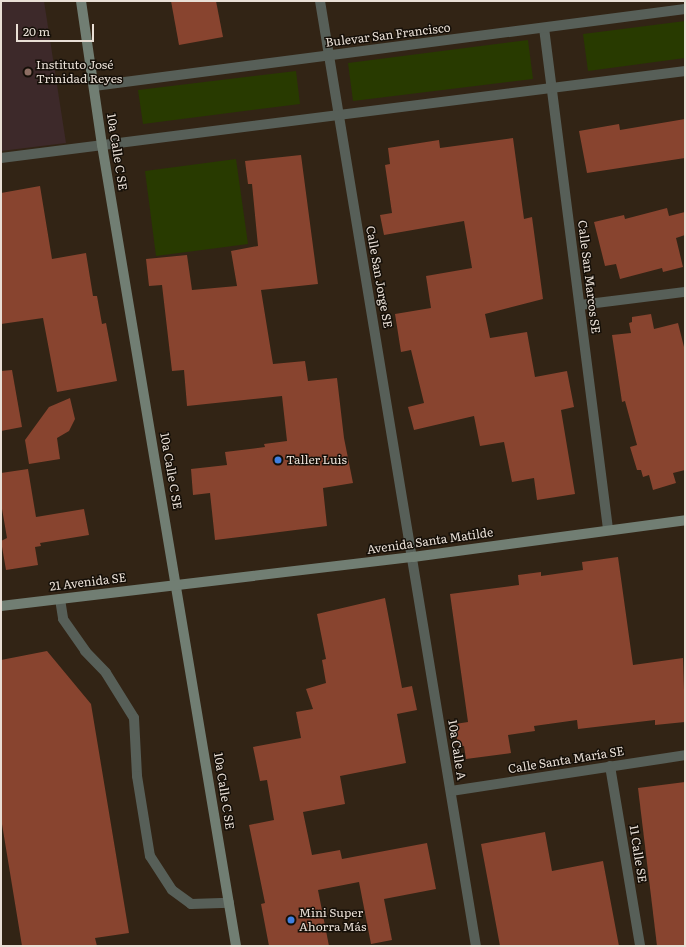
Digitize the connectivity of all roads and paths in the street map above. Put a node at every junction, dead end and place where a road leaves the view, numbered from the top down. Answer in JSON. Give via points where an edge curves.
{"nodes":[{"id":1,"x":81,"y":1,"type":"edge"},
{"id":2,"x":320,"y":1,"type":"edge"},
{"id":3,"x":685,"y":9,"type":"edge"},
{"id":4,"x":544,"y":28,"type":"junction"},
{"id":5,"x":330,"y":56,"type":"junction"},
{"id":6,"x":685,"y":71,"type":"edge"},
{"id":7,"x":94,"y":86,"type":"junction"},
{"id":8,"x":552,"y":87,"type":"junction"},
{"id":9,"x":339,"y":115,"type":"junction"},
{"id":10,"x":102,"y":146,"type":"junction"},
{"id":11,"x":1,"y":158,"type":"edge"},
{"id":12,"x":685,"y":292,"type":"edge"},
{"id":13,"x":580,"y":305,"type":"junction"},
{"id":14,"x":685,"y":520,"type":"edge"},
{"id":15,"x":608,"y":529,"type":"junction"},
{"id":16,"x":413,"y":558,"type":"junction"},
{"id":17,"x":177,"y":585,"type":"junction"},
{"id":18,"x":60,"y":599,"type":"junction"},
{"id":19,"x":1,"y":606,"type":"edge"},
{"id":20,"x":685,"y":756,"type":"edge"},
{"id":21,"x":610,"y":766,"type":"junction"},
{"id":22,"x":451,"y":791,"type":"junction"},
{"id":23,"x":229,"y":903,"type":"junction"},
{"id":24,"x":236,"y":946,"type":"edge"},
{"id":25,"x":476,"y":946,"type":"edge"},
{"id":26,"x":640,"y":946,"type":"edge"}],
"edges":[{"from":1,"to":7,"type":"street","name":"10a Calle C SE"},
{"from":2,"to":5,"type":"street","name":"Calle San Jorge SE"},
{"from":3,"to":4,"type":"street","name":"Bulevar San Francisco"},
{"from":4,"to":5,"type":"street","name":"Bulevar San Francisco"},
{"from":4,"to":8,"type":"street","name":"Calle San Marcos SE"},
{"from":5,"to":7,"type":"street","name":"Bulevar San Francisco"},
{"from":5,"to":9,"type":"street","name":"Calle San Jorge SE"},
{"from":6,"to":8,"type":"street"},
{"from":7,"to":10,"type":"street","name":"10a Calle C SE"},
{"from":8,"to":9,"type":"street"},
{"from":8,"to":13,"type":"street","name":"Calle San Marcos SE"},
{"from":9,"to":10,"type":"street"},
{"from":9,"to":16,"type":"street","name":"Calle San Jorge SE"},
{"from":10,"to":11,"type":"street"},
{"from":10,"to":17,"type":"street","name":"10a Calle C SE"},
{"from":12,"to":13,"type":"street"},
{"from":13,"to":15,"type":"street","name":"Calle San Marcos SE"},
{"from":14,"to":15,"type":"street","name":"Avenida Santa Matilde"},
{"from":15,"to":16,"type":"street","name":"Avenida Santa Matilde"},
{"from":16,"to":17,"type":"street","name":"Avenida Santa Matilde"},
{"from":16,"to":22,"type":"street","name":"10a Calle A"},
{"from":17,"to":18,"type":"street","name":"21 Avenida SE"},
{"from":17,"to":23,"type":"street","name":"10a Calle C SE"},
{"from":18,"to":19,"type":"street","name":"21 Avenida SE"},
{"from":18,"to":23,"type":"street","via":[[63,619],[85,651],[106,673],[134,718],[137,776],[150,856],[172,890],[191,904]]},
{"from":20,"to":21,"type":"street","name":"Calle Santa María SE"},
{"from":21,"to":22,"type":"street","name":"Calle Santa María SE"},
{"from":21,"to":26,"type":"street","name":"11 Calle SE"},
{"from":22,"to":25,"type":"street","name":"10a Calle A"},
{"from":23,"to":24,"type":"street","name":"10a Calle C SE"}]}
